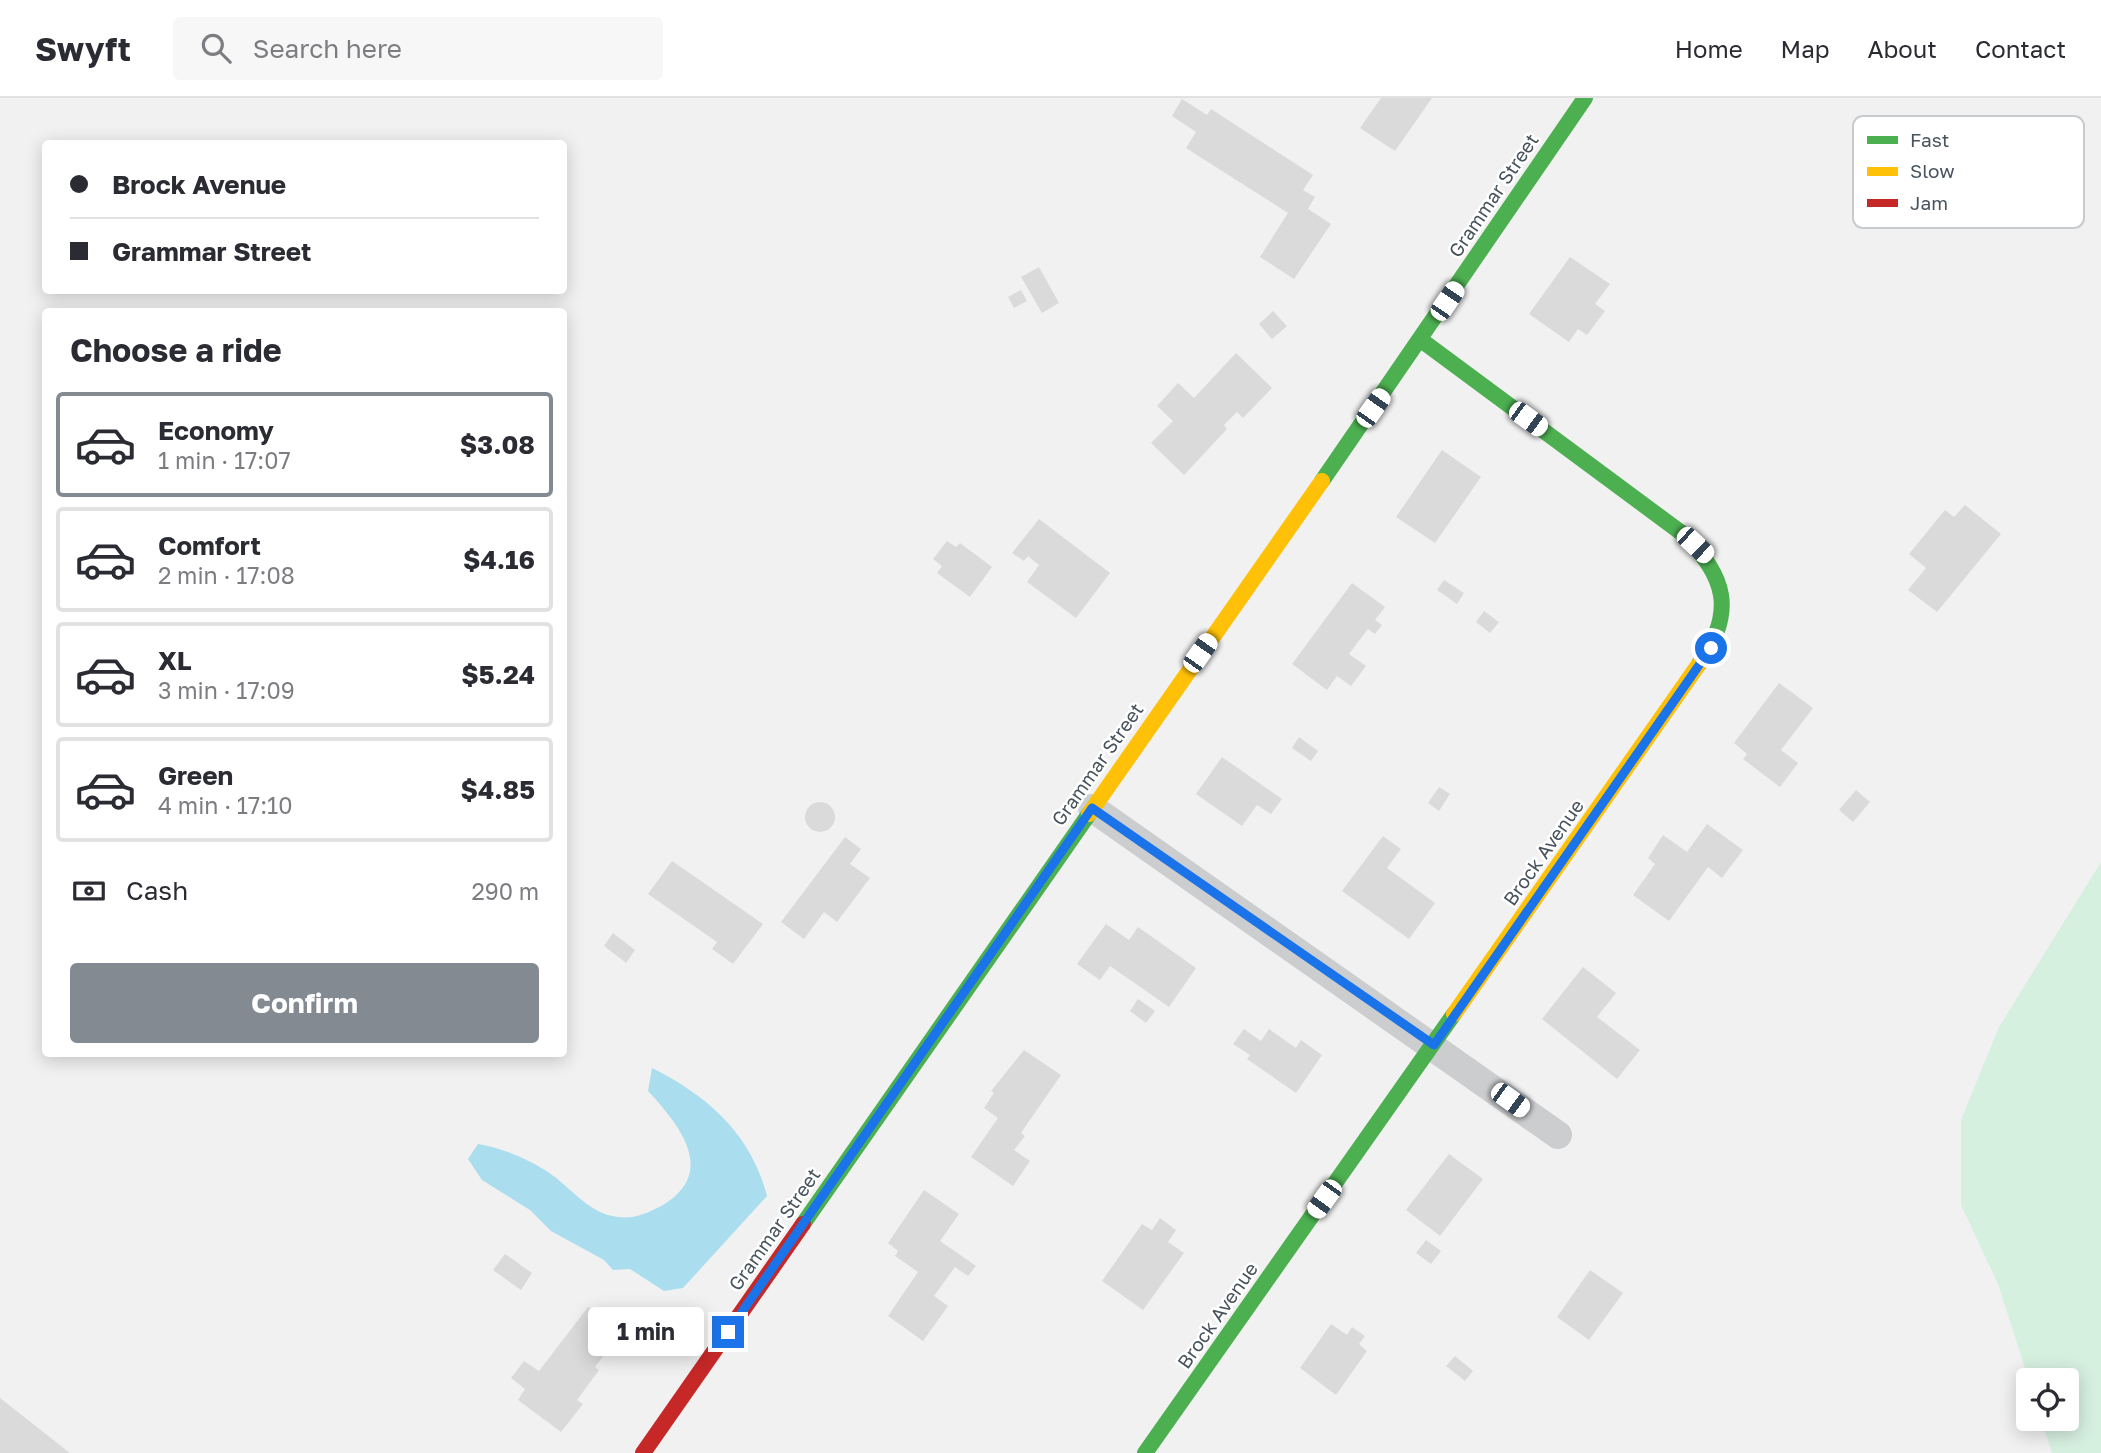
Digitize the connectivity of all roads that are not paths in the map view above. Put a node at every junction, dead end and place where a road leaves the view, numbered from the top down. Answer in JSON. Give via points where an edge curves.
{"nodes":[{"id":1,"x":1585,"y":98,"type":"edge"},
{"id":2,"x":1421,"y":340,"type":"junction"},
{"id":3,"x":1092,"y":808,"type":"junction"},
{"id":4,"x":1434,"y":1045,"type":"junction"},
{"id":5,"x":1558,"y":1135,"type":"dead end"},
{"id":6,"x":643,"y":1453,"type":"edge"},
{"id":7,"x":1145,"y":1453,"type":"edge"}],
"edges":[{"from":1,"to":2,"type":"street","name":"Grammar Street"},
{"from":2,"to":3,"type":"street","name":"Grammar Street"},
{"from":2,"to":4,"type":"street","name":"Brock Avenue","via":[[1683,534],[1707,556],[1719,575],[1725,606],[1711,648]]},
{"from":3,"to":4,"type":"street"},
{"from":3,"to":6,"type":"street","name":"Grammar Street"},
{"from":4,"to":5,"type":"street"},
{"from":4,"to":7,"type":"street","name":"Brock Avenue"}]}
